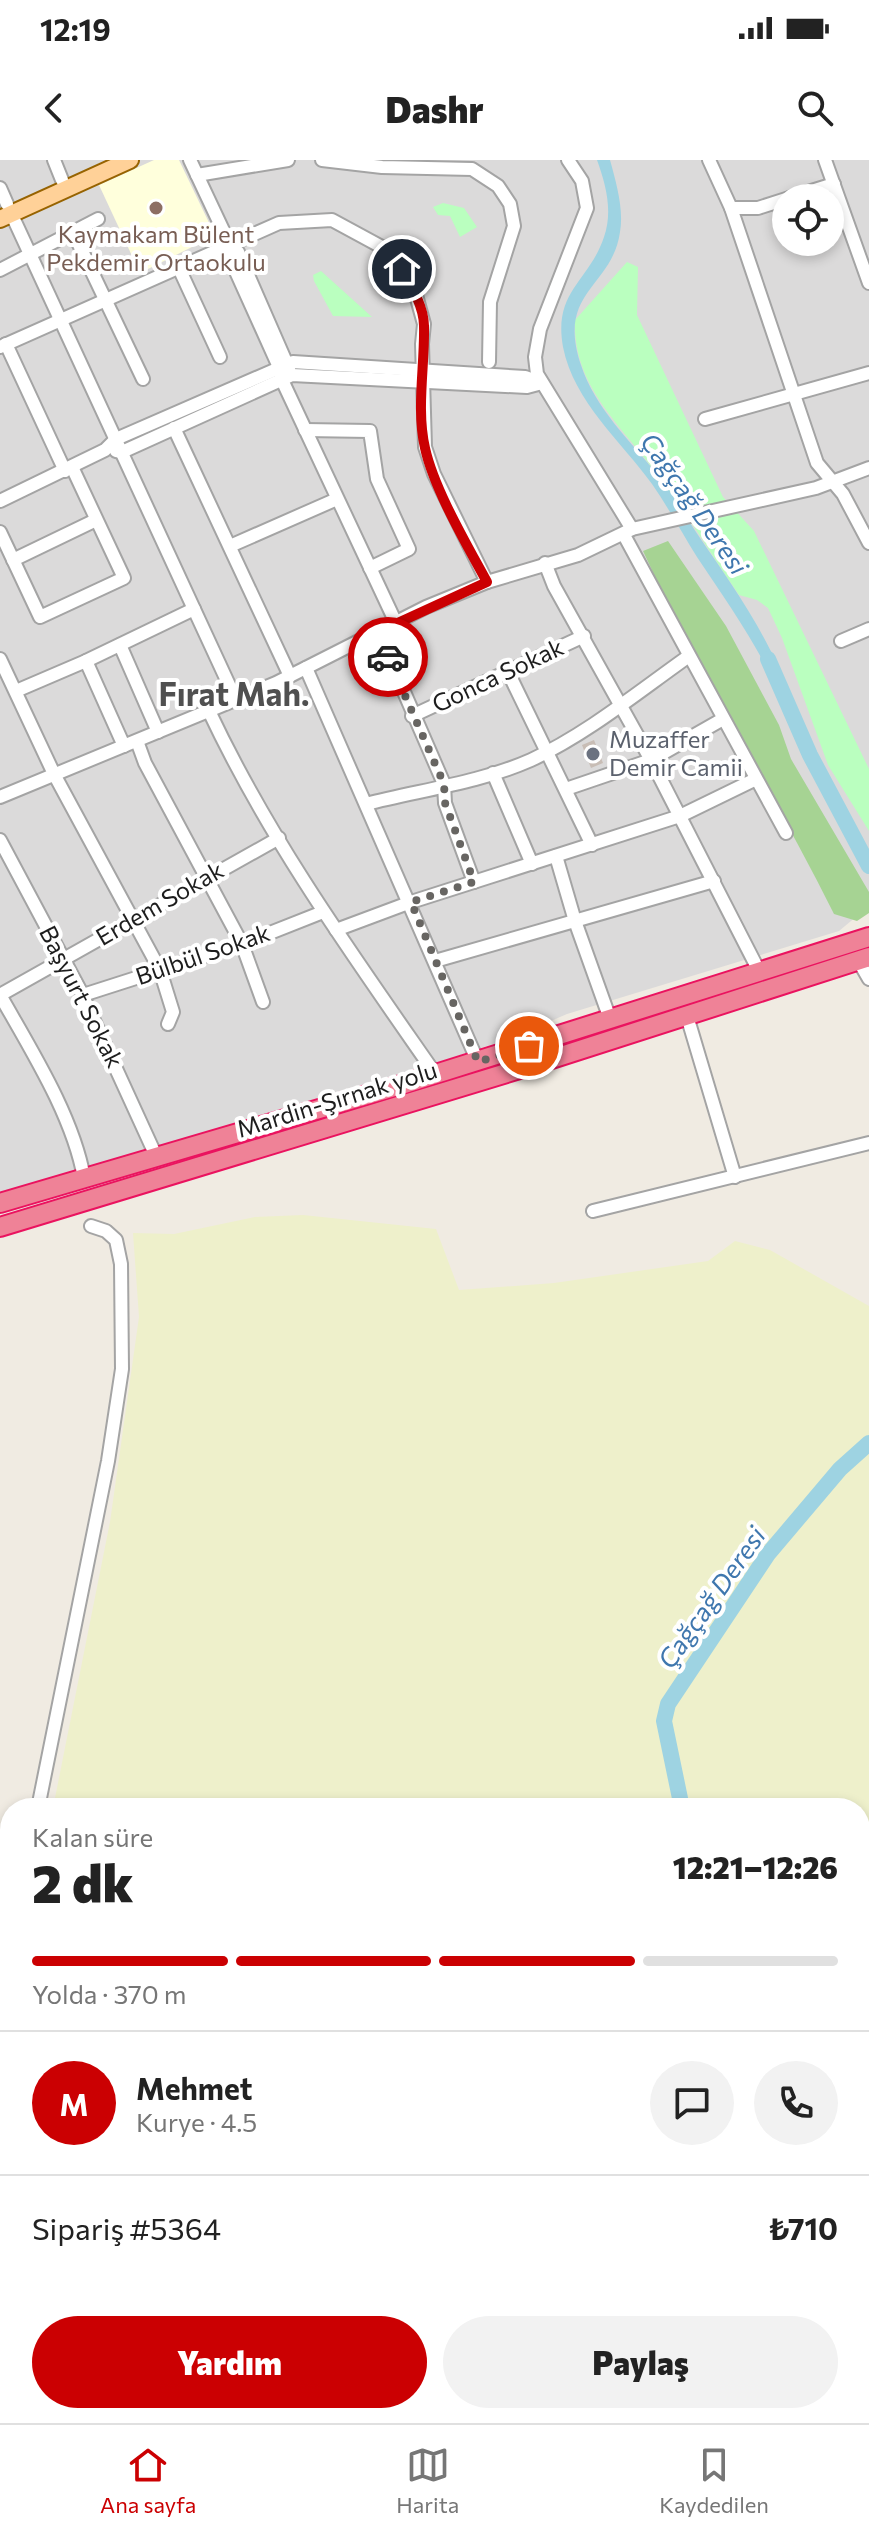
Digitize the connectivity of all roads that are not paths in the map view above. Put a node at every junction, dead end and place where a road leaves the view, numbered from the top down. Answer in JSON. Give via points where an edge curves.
{"nodes":[{"id":1,"x":54,"y":160,"type":"edge"},
{"id":2,"x":104,"y":160,"type":"edge"},
{"id":3,"x":130,"y":160,"type":"edge"},
{"id":4,"x":190,"y":160,"type":"edge"},
{"id":5,"x":288,"y":160,"type":"edge"},
{"id":6,"x":322,"y":160,"type":"edge"},
{"id":7,"x":568,"y":160,"type":"edge"},
{"id":8,"x":709,"y":160,"type":"edge"},
{"id":9,"x":825,"y":160,"type":"edge"},
{"id":10,"x":197,"y":175,"type":"junction"},
{"id":11,"x":62,"y":180,"type":"junction"},
{"id":12,"x":834,"y":184,"type":"edge"},
{"id":13,"x":0,"y":188,"type":"edge"},
{"id":14,"x":772,"y":203,"type":"edge"},
{"id":15,"x":844,"y":207,"type":"edge"},
{"id":16,"x":731,"y":208,"type":"junction"},
{"id":17,"x":5,"y":211,"type":"edge"},
{"id":18,"x":98,"y":219,"type":"dead end"},
{"id":19,"x":73,"y":232,"type":"junction"},
{"id":20,"x":229,"y":243,"type":"junction"},
{"id":21,"x":864,"y":252,"type":"edge"},
{"id":22,"x":31,"y":255,"type":"junction"},
{"id":23,"x":178,"y":266,"type":"junction"},
{"id":24,"x":0,"y":270,"type":"edge"},
{"id":25,"x":869,"y":283,"type":"edge"},
{"id":26,"x":105,"y":299,"type":"junction"},
{"id":27,"x":61,"y":319,"type":"junction"},
{"id":28,"x":3,"y":345,"type":"edge"},
{"id":29,"x":220,"y":357,"type":"dead end"},
{"id":30,"x":489,"y":362,"type":"dead end"},
{"id":31,"x":285,"y":372,"type":"junction"},
{"id":32,"x":869,"y":373,"type":"edge"},
{"id":33,"x":422,"y":376,"type":"junction"},
{"id":34,"x":143,"y":379,"type":"dead end"},
{"id":35,"x":542,"y":383,"type":"junction"},
{"id":36,"x":794,"y":395,"type":"junction"},
{"id":37,"x":705,"y":419,"type":"dead end"},
{"id":38,"x":174,"y":428,"type":"junction"},
{"id":39,"x":305,"y":430,"type":"junction"},
{"id":40,"x":116,"y":439,"type":"junction"},
{"id":41,"x":105,"y":450,"type":"junction"},
{"id":42,"x":122,"y":452,"type":"junction"},
{"id":43,"x":869,"y":468,"type":"edge"},
{"id":44,"x":68,"y":469,"type":"junction"},
{"id":45,"x":832,"y":481,"type":"junction"},
{"id":46,"x":337,"y":499,"type":"junction"},
{"id":47,"x":0,"y":501,"type":"edge"},
{"id":48,"x":96,"y":520,"type":"junction"},
{"id":49,"x":0,"y":532,"type":"edge"},
{"id":50,"x":628,"y":532,"type":"junction"},
{"id":51,"x":869,"y":543,"type":"edge"},
{"id":52,"x":230,"y":546,"type":"junction"},
{"id":53,"x":13,"y":560,"type":"junction"},
{"id":54,"x":545,"y":563,"type":"junction"},
{"id":55,"x":370,"y":568,"type":"junction"},
{"id":56,"x":487,"y":582,"type":"junction"},
{"id":57,"x":194,"y":609,"type":"junction"},
{"id":58,"x":396,"y":623,"type":"junction"},
{"id":59,"x":869,"y":629,"type":"edge"},
{"id":60,"x":378,"y":632,"type":"junction"},
{"id":61,"x":584,"y":636,"type":"junction"},
{"id":62,"x":841,"y":641,"type":"dead end"},
{"id":63,"x":120,"y":645,"type":"junction"},
{"id":64,"x":689,"y":656,"type":"junction"},
{"id":65,"x":0,"y":659,"type":"edge"},
{"id":66,"x":86,"y":661,"type":"junction"},
{"id":67,"x":306,"y":668,"type":"junction"},
{"id":68,"x":509,"y":674,"type":"junction"},
{"id":69,"x":290,"y":676,"type":"junction"},
{"id":70,"x":16,"y":691,"type":"junction"},
{"id":71,"x":236,"y":700,"type":"junction"},
{"id":72,"x":619,"y":706,"type":"junction"},
{"id":73,"x":209,"y":711,"type":"junction"},
{"id":74,"x":412,"y":716,"type":"junction"},
{"id":75,"x":723,"y":719,"type":"junction"},
{"id":76,"x":158,"y":732,"type":"junction"},
{"id":77,"x":137,"y":741,"type":"junction"},
{"id":78,"x":124,"y":746,"type":"junction"},
{"id":79,"x":549,"y":751,"type":"junction"},
{"id":80,"x":651,"y":760,"type":"junction"},
{"id":81,"x":493,"y":773,"type":"junction"},
{"id":82,"x":54,"y":774,"type":"junction"},
{"id":83,"x":756,"y":779,"type":"junction"},
{"id":84,"x":444,"y":784,"type":"junction"},
{"id":85,"x":566,"y":789,"type":"junction"},
{"id":86,"x":0,"y":797,"type":"edge"},
{"id":87,"x":366,"y":804,"type":"junction"},
{"id":88,"x":680,"y":816,"type":"junction"},
{"id":89,"x":786,"y":833,"type":"dead end"},
{"id":90,"x":279,"y":838,"type":"junction"},
{"id":91,"x":0,"y":840,"type":"edge"},
{"id":92,"x":592,"y":845,"type":"junction"},
{"id":93,"x":556,"y":856,"type":"junction"},
{"id":94,"x":532,"y":864,"type":"junction"},
{"id":95,"x":206,"y":878,"type":"junction"},
{"id":96,"x":714,"y":881,"type":"junction"},
{"id":97,"x":474,"y":882,"type":"junction"},
{"id":98,"x":411,"y":902,"type":"junction"},
{"id":99,"x":323,"y":912,"type":"junction"},
{"id":100,"x":133,"y":920,"type":"junction"},
{"id":101,"x":575,"y":921,"type":"junction"},
{"id":102,"x":336,"y":930,"type":"junction"},
{"id":103,"x":869,"y":937,"type":"edge"},
{"id":104,"x":242,"y":944,"type":"junction"},
{"id":105,"x":864,"y":958,"type":"edge"},
{"id":106,"x":63,"y":959,"type":"junction"},
{"id":107,"x":435,"y":961,"type":"junction"},
{"id":108,"x":160,"y":970,"type":"junction"},
{"id":109,"x":759,"y":971,"type":"junction"},
{"id":110,"x":869,"y":979,"type":"edge"},
{"id":111,"x":0,"y":995,"type":"edge"},
{"id":112,"x":83,"y":995,"type":"junction"},
{"id":113,"x":263,"y":1002,"type":"dead end"},
{"id":114,"x":687,"y":1016,"type":"junction"},
{"id":115,"x":610,"y":1019,"type":"junction"},
{"id":116,"x":168,"y":1024,"type":"dead end"},
{"id":117,"x":478,"y":1062,"type":"junction"},
{"id":118,"x":436,"y":1075,"type":"junction"},
{"id":119,"x":869,"y":1143,"type":"edge"},
{"id":120,"x":156,"y":1156,"type":"junction"},
{"id":121,"x":735,"y":1177,"type":"junction"},
{"id":122,"x":84,"y":1178,"type":"junction"},
{"id":123,"x":0,"y":1203,"type":"edge"},
{"id":124,"x":593,"y":1211,"type":"dead end"},
{"id":125,"x":91,"y":1226,"type":"dead end"},
{"id":126,"x":0,"y":1227,"type":"edge"},
{"id":127,"x":40,"y":1798,"type":"edge"}],
"edges":[{"from":1,"to":11,"type":"street"},
{"from":2,"to":11,"type":"main road"},
{"from":3,"to":17,"type":"main road"},
{"from":4,"to":10,"type":"street"},
{"from":5,"to":10,"type":"street"},
{"from":6,"to":30,"type":"street","via":[[472,169],[498,186],[510,204],[514,226],[490,302]]},
{"from":7,"to":35,"type":"street","via":[[582,181],[587,208],[540,329],[535,357]]},
{"from":8,"to":16,"type":"street"},
{"from":9,"to":12,"type":"street"},
{"from":10,"to":20,"type":"street"},
{"from":11,"to":17,"type":"main road"},
{"from":13,"to":17,"type":"street"},
{"from":14,"to":16,"type":"street"},
{"from":15,"to":21,"type":"street"},
{"from":16,"to":36,"type":"street"},
{"from":17,"to":22,"type":"street"},
{"from":18,"to":19,"type":"street"},
{"from":19,"to":22,"type":"street"},
{"from":19,"to":26,"type":"street"},
{"from":20,"to":23,"type":"street"},
{"from":20,"to":31,"type":"street","via":[[238,252]]},
{"from":20,"to":33,"type":"street","via":[[279,223],[314,219],[332,220],[380,246],[402,269],[416,295],[424,324]]},
{"from":21,"to":25,"type":"street"},
{"from":22,"to":24,"type":"street"},
{"from":22,"to":27,"type":"street"},
{"from":23,"to":26,"type":"street"},
{"from":23,"to":29,"type":"street"},
{"from":26,"to":27,"type":"street"},
{"from":26,"to":34,"type":"street"},
{"from":27,"to":28,"type":"street"},
{"from":27,"to":40,"type":"street"},
{"from":28,"to":44,"type":"street"},
{"from":31,"to":33,"type":"street","via":[[293,362]]},
{"from":31,"to":38,"type":"street"},
{"from":31,"to":39,"type":"street"},
{"from":31,"to":40,"type":"street"},
{"from":32,"to":36,"type":"street"},
{"from":33,"to":35,"type":"street","via":[[525,377]]},
{"from":33,"to":56,"type":"street","via":[[425,447]]},
{"from":35,"to":50,"type":"street"},
{"from":36,"to":37,"type":"street"},
{"from":36,"to":45,"type":"street","via":[[817,463]]},
{"from":38,"to":42,"type":"street"},
{"from":38,"to":52,"type":"street"},
{"from":39,"to":46,"type":"street"},
{"from":39,"to":55,"type":"street","via":[[370,431],[377,479],[409,549]]},
{"from":40,"to":41,"type":"street"},
{"from":40,"to":42,"type":"street"},
{"from":41,"to":42,"type":"street"},
{"from":41,"to":44,"type":"street"},
{"from":42,"to":57,"type":"street"},
{"from":43,"to":45,"type":"street"},
{"from":44,"to":47,"type":"street"},
{"from":44,"to":48,"type":"street"},
{"from":45,"to":50,"type":"street"},
{"from":45,"to":51,"type":"street"},
{"from":46,"to":52,"type":"street"},
{"from":46,"to":55,"type":"street"},
{"from":48,"to":53,"type":"street"},
{"from":48,"to":53,"type":"street","via":[[124,578],[40,617]]},
{"from":49,"to":53,"type":"street"},
{"from":50,"to":54,"type":"street","via":[[578,555]]},
{"from":50,"to":64,"type":"street"},
{"from":52,"to":69,"type":"street"},
{"from":54,"to":56,"type":"street"},
{"from":54,"to":61,"type":"street"},
{"from":55,"to":58,"type":"street"},
{"from":56,"to":58,"type":"street"},
{"from":57,"to":63,"type":"street"},
{"from":57,"to":71,"type":"street"},
{"from":58,"to":60,"type":"street"},
{"from":59,"to":62,"type":"street"},
{"from":60,"to":67,"type":"street"},
{"from":60,"to":74,"type":"street"},
{"from":61,"to":68,"type":"street","name":"Gonca Sokak"},
{"from":61,"to":72,"type":"street"},
{"from":63,"to":66,"type":"street"},
{"from":63,"to":76,"type":"street"},
{"from":64,"to":72,"type":"street"},
{"from":64,"to":75,"type":"street"},
{"from":65,"to":70,"type":"street"},
{"from":66,"to":70,"type":"street"},
{"from":66,"to":78,"type":"street"},
{"from":67,"to":69,"type":"street"},
{"from":67,"to":87,"type":"street"},
{"from":68,"to":74,"type":"street","name":"Gonca Sokak"},
{"from":68,"to":79,"type":"street"},
{"from":69,"to":71,"type":"street"},
{"from":70,"to":82,"type":"street"},
{"from":71,"to":73,"type":"street"},
{"from":72,"to":79,"type":"street"},
{"from":72,"to":80,"type":"street"},
{"from":73,"to":76,"type":"street"},
{"from":73,"to":90,"type":"street","via":[[233,763]]},
{"from":74,"to":84,"type":"street"},
{"from":75,"to":80,"type":"street"},
{"from":75,"to":83,"type":"street"},
{"from":76,"to":77,"type":"street"},
{"from":77,"to":78,"type":"street"},
{"from":77,"to":95,"type":"street"},
{"from":78,"to":82,"type":"street"},
{"from":79,"to":81,"type":"street"},
{"from":79,"to":85,"type":"street"},
{"from":80,"to":85,"type":"street"},
{"from":80,"to":88,"type":"street"},
{"from":81,"to":84,"type":"street"},
{"from":81,"to":94,"type":"street"},
{"from":82,"to":86,"type":"street"},
{"from":82,"to":100,"type":"street"},
{"from":83,"to":88,"type":"street"},
{"from":83,"to":89,"type":"street"},
{"from":84,"to":87,"type":"street"},
{"from":84,"to":97,"type":"street","via":[[445,803]]},
{"from":85,"to":92,"type":"street"},
{"from":87,"to":98,"type":"street"},
{"from":88,"to":92,"type":"street"},
{"from":88,"to":96,"type":"street"},
{"from":90,"to":95,"type":"street","name":"Erdem Sokak"},
{"from":90,"to":99,"type":"street"},
{"from":91,"to":106,"type":"street","name":"Başyurt Sokak"},
{"from":92,"to":93,"type":"street"},
{"from":93,"to":94,"type":"street"},
{"from":93,"to":101,"type":"street"},
{"from":94,"to":97,"type":"street"},
{"from":95,"to":100,"type":"street","name":"Erdem Sokak"},
{"from":95,"to":104,"type":"street"},
{"from":96,"to":101,"type":"street"},
{"from":96,"to":109,"type":"street"},
{"from":97,"to":98,"type":"street"},
{"from":98,"to":102,"type":"street"},
{"from":98,"to":107,"type":"street"},
{"from":99,"to":102,"type":"street"},
{"from":99,"to":104,"type":"street","name":"Bülbül Sokak"},
{"from":100,"to":106,"type":"street","name":"Erdem Sokak"},
{"from":100,"to":108,"type":"street"},
{"from":101,"to":107,"type":"street"},
{"from":101,"to":115,"type":"street"},
{"from":102,"to":118,"type":"street"},
{"from":103,"to":109,"type":"highway","name":"Mardin-Şırnak yolu"},
{"from":104,"to":108,"type":"street","name":"Bülbül Sokak"},
{"from":104,"to":113,"type":"street"},
{"from":105,"to":110,"type":"street"},
{"from":105,"to":114,"type":"highway","name":"Mardin-Şırnak yolu"},
{"from":106,"to":111,"type":"street","name":"Erdem Sokak"},
{"from":106,"to":112,"type":"street","name":"Başyurt Sokak"},
{"from":107,"to":117,"type":"street"},
{"from":108,"to":112,"type":"street","name":"Bülbül Sokak"},
{"from":108,"to":116,"type":"street","via":[[173,1012]]},
{"from":109,"to":115,"type":"highway","name":"Mardin-Şırnak yolu"},
{"from":111,"to":122,"type":"street","via":[[68,1124]]},
{"from":112,"to":120,"type":"street","name":"Başyurt Sokak"},
{"from":114,"to":121,"type":"street"},
{"from":114,"to":126,"type":"highway","name":"Mardin-Şırnak yolu"},
{"from":115,"to":117,"type":"highway","name":"Mardin-Şırnak yolu"},
{"from":117,"to":118,"type":"highway","name":"Mardin-Şırnak yolu"},
{"from":118,"to":120,"type":"highway","name":"Mardin-Şırnak yolu"},
{"from":119,"to":121,"type":"street"},
{"from":120,"to":122,"type":"highway","name":"Mardin-Şırnak yolu"},
{"from":121,"to":124,"type":"street"},
{"from":122,"to":123,"type":"highway","name":"Mardin-Şırnak yolu"},
{"from":125,"to":127,"type":"street","via":[[116,1240],[122,1369]]}]}
